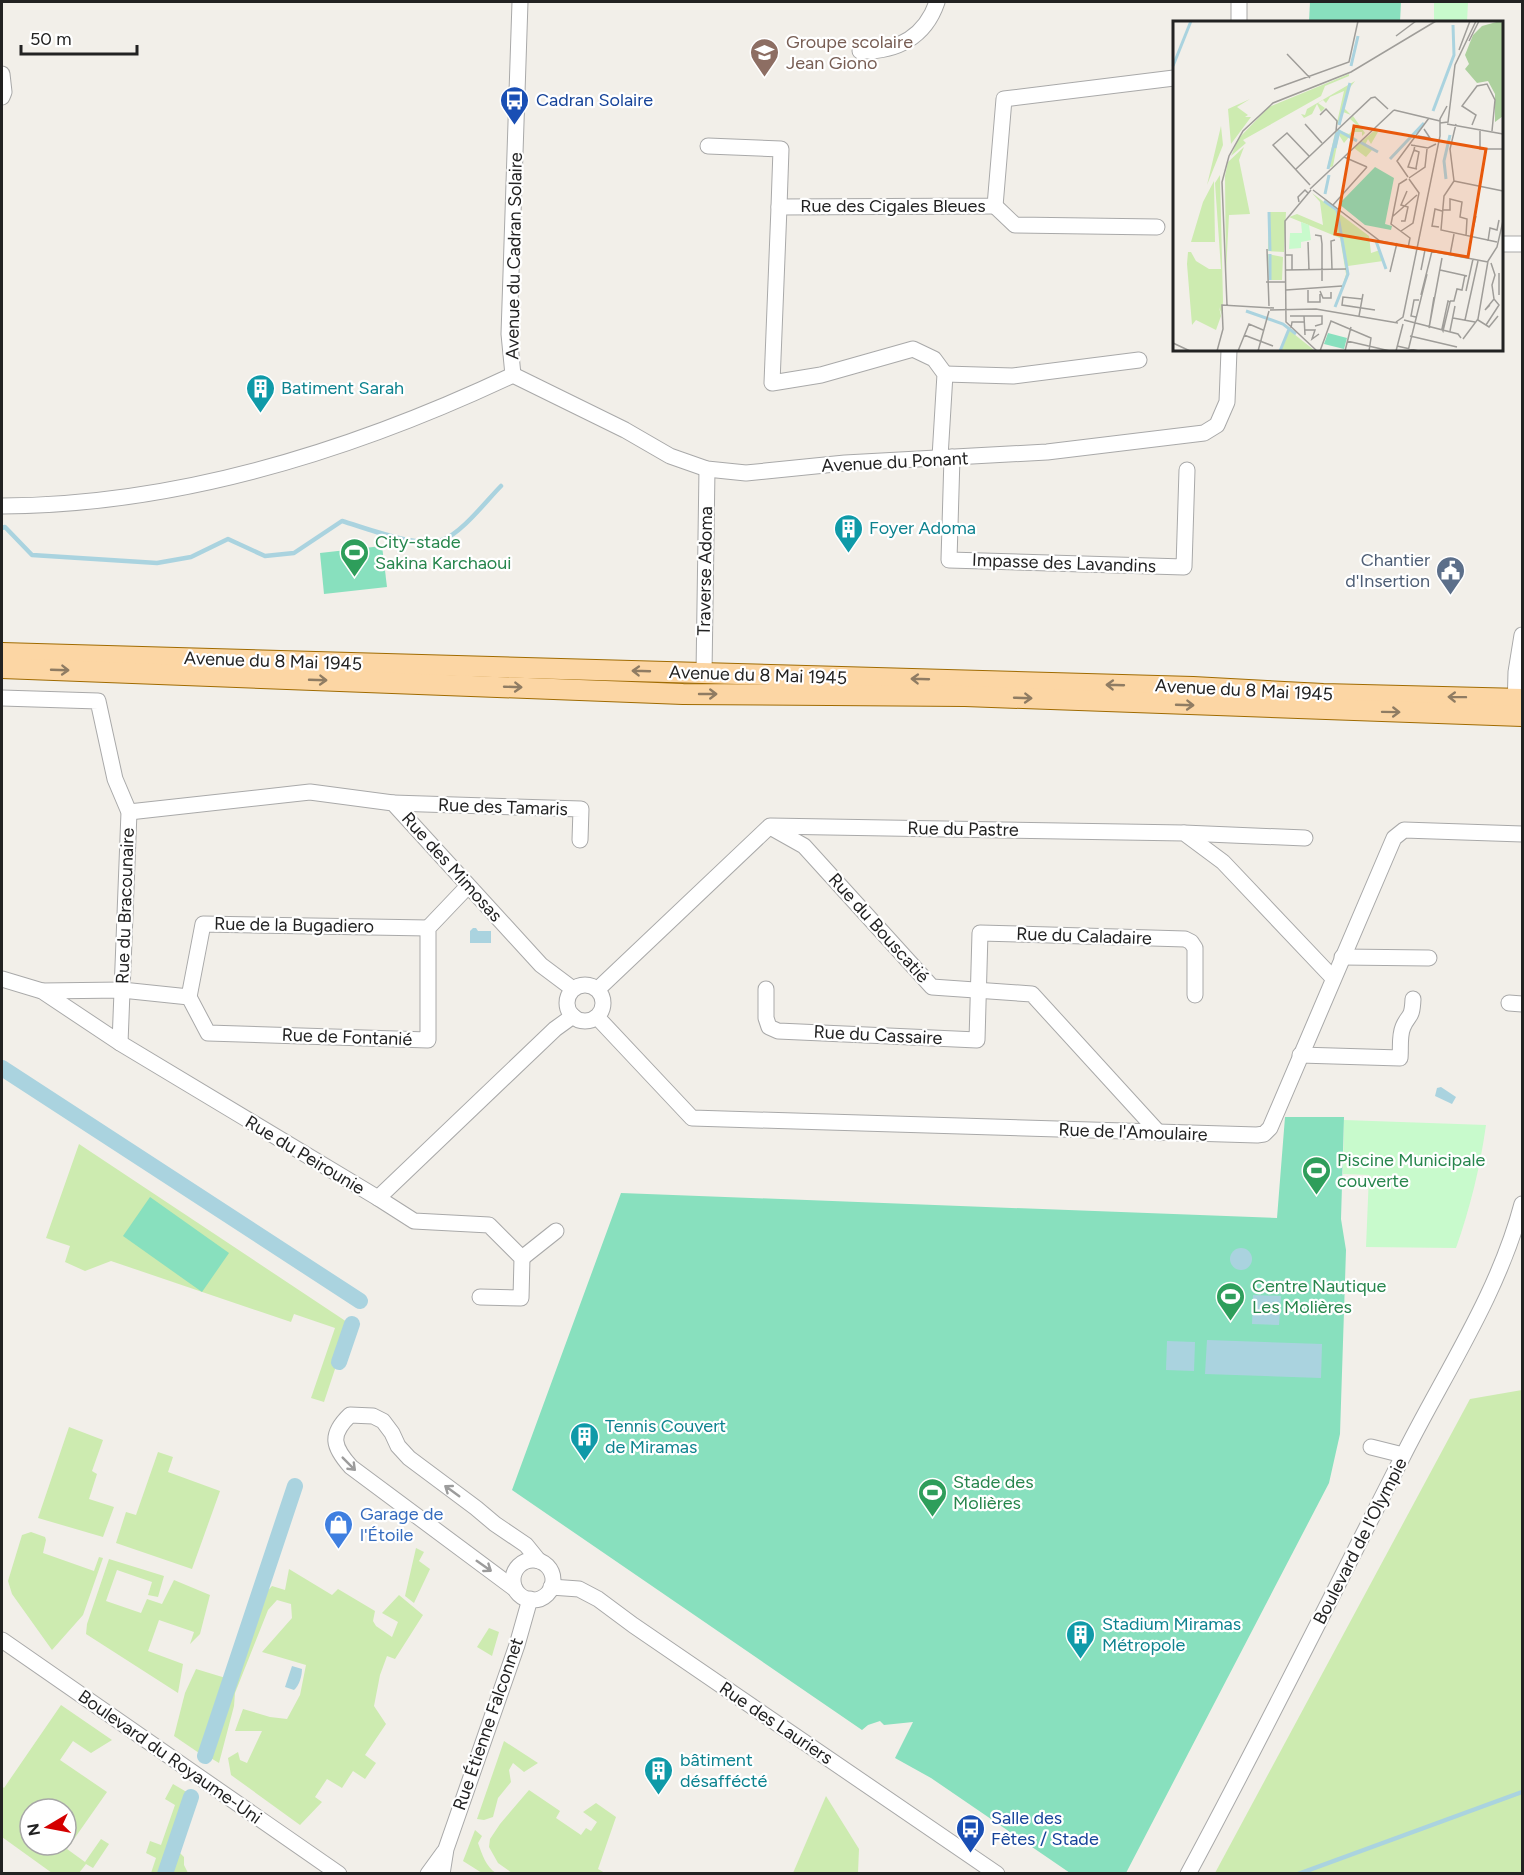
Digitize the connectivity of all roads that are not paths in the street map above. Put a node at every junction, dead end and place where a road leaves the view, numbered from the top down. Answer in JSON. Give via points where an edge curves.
{"nodes":[{"id":1,"x":520,"y":2,"type":"edge"},
{"id":2,"x":937,"y":2,"type":"edge"},
{"id":3,"x":1239,"y":2,"type":"edge"},
{"id":4,"x":1239,"y":21,"type":"edge"},
{"id":5,"x":860,"y":51,"type":"dead end"},
{"id":6,"x":2,"y":74,"type":"edge"},
{"id":7,"x":1173,"y":78,"type":"edge"},
{"id":8,"x":2,"y":97,"type":"edge"},
{"id":9,"x":708,"y":146,"type":"dead end"},
{"id":10,"x":995,"y":206,"type":"junction"},
{"id":11,"x":779,"y":207,"type":"junction"},
{"id":12,"x":1157,"y":227,"type":"dead end"},
{"id":13,"x":1503,"y":244,"type":"edge"},
{"id":14,"x":1522,"y":244,"type":"edge"},
{"id":15,"x":1229,"y":351,"type":"edge"},
{"id":16,"x":1140,"y":360,"type":"dead end"},
{"id":17,"x":945,"y":374,"type":"junction"},
{"id":18,"x":513,"y":375,"type":"junction"},
{"id":19,"x":946,"y":457,"type":"junction"},
{"id":20,"x":707,"y":469,"type":"junction"},
{"id":21,"x":1187,"y":470,"type":"dead end"},
{"id":22,"x":2,"y":506,"type":"edge"},
{"id":23,"x":1522,"y":635,"type":"edge"},
{"id":24,"x":2,"y":653,"type":"edge"},
{"id":25,"x":2,"y":668,"type":"edge"},
{"id":26,"x":704,"y":673,"type":"junction"},
{"id":27,"x":2,"y":698,"type":"edge"},
{"id":28,"x":1519,"y":707,"type":"edge"},
{"id":29,"x":393,"y":803,"type":"junction"},
{"id":30,"x":129,"y":813,"type":"junction"},
{"id":31,"x":770,"y":826,"type":"junction"},
{"id":32,"x":1184,"y":833,"type":"junction"},
{"id":33,"x":1519,"y":834,"type":"edge"},
{"id":34,"x":1305,"y":838,"type":"dead end"},
{"id":35,"x":580,"y":840,"type":"dead end"},
{"id":36,"x":468,"y":886,"type":"junction"},
{"id":37,"x":428,"y":928,"type":"junction"},
{"id":38,"x":1342,"y":957,"type":"junction"},
{"id":39,"x":1429,"y":958,"type":"dead end"},
{"id":40,"x":1333,"y":978,"type":"junction"},
{"id":41,"x":2,"y":979,"type":"edge"},
{"id":42,"x":573,"y":989,"type":"junction"},
{"id":43,"x":766,"y":989,"type":"dead end"},
{"id":44,"x":122,"y":990,"type":"junction"},
{"id":45,"x":598,"y":990,"type":"junction"},
{"id":46,"x":42,"y":991,"type":"junction"},
{"id":47,"x":977,"y":991,"type":"junction"},
{"id":48,"x":1195,"y":995,"type":"dead end"},
{"id":49,"x":189,"y":998,"type":"junction"},
{"id":50,"x":1413,"y":999,"type":"dead end"},
{"id":51,"x":573,"y":1016,"type":"junction"},
{"id":52,"x":597,"y":1017,"type":"junction"},
{"id":53,"x":120,"y":1043,"type":"junction"},
{"id":54,"x":1300,"y":1055,"type":"junction"},
{"id":55,"x":1159,"y":1133,"type":"junction"},
{"id":56,"x":378,"y":1198,"type":"junction"},
{"id":57,"x":1522,"y":1204,"type":"edge"},
{"id":58,"x":556,"y":1231,"type":"dead end"},
{"id":59,"x":522,"y":1258,"type":"junction"},
{"id":60,"x":480,"y":1298,"type":"dead end"},
{"id":61,"x":1371,"y":1447,"type":"dead end"},
{"id":62,"x":1403,"y":1455,"type":"junction"},
{"id":63,"x":539,"y":1561,"type":"junction"},
{"id":64,"x":551,"y":1587,"type":"junction"},
{"id":65,"x":515,"y":1589,"type":"junction"},
{"id":66,"x":530,"y":1599,"type":"junction"},
{"id":67,"x":2,"y":1640,"type":"edge"},
{"id":68,"x":446,"y":1849,"type":"junction"},
{"id":69,"x":339,"y":1874,"type":"edge"},
{"id":70,"x":428,"y":1874,"type":"edge"},
{"id":71,"x":442,"y":1874,"type":"edge"},
{"id":72,"x":997,"y":1874,"type":"edge"},
{"id":73,"x":1188,"y":1874,"type":"edge"}],
"edges":[{"from":1,"to":18,"type":"street","name":"Avenue du Cadran Solaire","via":[[509,334]]},
{"from":2,"to":5,"type":"street","via":[[918,34],[877,51]]},
{"from":3,"to":4,"type":"street"},
{"from":6,"to":8,"type":"street"},
{"from":7,"to":10,"type":"street","name":"Rue des Cigales Bleues","via":[[1004,99]]},
{"from":9,"to":11,"type":"street","via":[[781,149]]},
{"from":10,"to":11,"type":"street","name":"Rue des Cigales Bleues"},
{"from":10,"to":12,"type":"street","via":[[1015,225]]},
{"from":11,"to":17,"type":"street","name":"Rue des Cigales Bleues","via":[[772,383],[821,375],[913,349],[934,359]]},
{"from":13,"to":14,"type":"street"},
{"from":15,"to":19,"type":"street","name":"Avenue du Ponant","via":[[1227,402],[1217,425],[1204,433],[1047,452]]},
{"from":16,"to":17,"type":"street","via":[[1013,376]]},
{"from":17,"to":19,"type":"street"},
{"from":18,"to":20,"type":"street","name":"Avenue du Ponant","via":[[670,456]]},
{"from":18,"to":22,"type":"street","name":"Avenue du Cadran Solaire","via":[[359,439],[222,479],[82,503]]},
{"from":19,"to":20,"type":"street","name":"Avenue du Ponant","via":[[746,473]]},
{"from":19,"to":21,"type":"street","name":"Impasse des Lavandins","via":[[949,560],[1184,567]]},
{"from":20,"to":26,"type":"street","name":"Traverse Adoma"},
{"from":23,"to":28,"type":"street","via":[[1516,672]]},
{"from":26,"to":24,"type":"main road","name":"Avenue du 8 Mai 1945","one_way":true},
{"from":25,"to":28,"type":"main road","name":"Avenue du 8 Mai 1945","one_way":true,"via":[[683,694],[964,696],[1362,712]]},
{"from":28,"to":26,"type":"main road","name":"Avenue du 8 Mai 1945","one_way":true,"via":[[1193,687]]},
{"from":27,"to":30,"type":"street","name":"Rue du Bracounaire","via":[[98,701],[115,779]]},
{"from":29,"to":30,"type":"street","name":"Rue des Mimosas","via":[[310,792]]},
{"from":29,"to":35,"type":"street","name":"Rue des Tamaris","via":[[581,809]]},
{"from":29,"to":36,"type":"street","name":"Rue des Mimosas"},
{"from":30,"to":44,"type":"street","name":"Rue du Bracounaire"},
{"from":31,"to":32,"type":"street","name":"Rue du Pastre"},
{"from":31,"to":45,"type":"street"},
{"from":31,"to":47,"type":"street","name":"Rue du Bouscatié","via":[[804,846],[933,987]]},
{"from":32,"to":34,"type":"street","name":"Rue du Pastre"},
{"from":32,"to":40,"type":"street","via":[[1223,862]]},
{"from":33,"to":38,"type":"street","name":"Rue de l'Amoulaire","via":[[1399,832]]},
{"from":36,"to":37,"type":"street"},
{"from":36,"to":42,"type":"street","name":"Rue des Mimosas","via":[[542,965]]},
{"from":37,"to":49,"type":"street","name":"Rue de la Bugadiero","via":[[203,924]]},
{"from":37,"to":49,"type":"street","name":"Rue de Fontanié","via":[[428,1040],[208,1033]]},
{"from":38,"to":39,"type":"street"},
{"from":38,"to":40,"type":"street","name":"Rue de l'Amoulaire"},
{"from":40,"to":54,"type":"street","name":"Rue de l'Amoulaire"},
{"from":41,"to":46,"type":"street","name":"Rue du Peirounie"},
{"from":42,"to":45,"type":"street","via":[[588,985]]},
{"from":42,"to":51,"type":"street","via":[[567,1000]]},
{"from":43,"to":47,"type":"street","name":"Rue du Cassaire","via":[[766,1018],[769,1027],[778,1031],[977,1040]]},
{"from":44,"to":46,"type":"street"},
{"from":44,"to":49,"type":"street"},
{"from":44,"to":53,"type":"street","name":"Rue du Bracounaire"},
{"from":45,"to":52,"type":"street","via":[[603,1000]]},
{"from":46,"to":53,"type":"street","name":"Rue du Peirounie"},
{"from":47,"to":48,"type":"street","name":"Rue du Caladaire","via":[[980,933],[1185,939],[1195,948]]},
{"from":47,"to":55,"type":"street","name":"Rue du Bouscatié","via":[[1032,994]]},
{"from":50,"to":54,"type":"street","via":[[1412,1014],[1401,1032],[1400,1058]]},
{"from":51,"to":52,"type":"street","via":[[582,1021]]},
{"from":51,"to":56,"type":"street","name":"Rue du Peirounie"},
{"from":52,"to":55,"type":"street","name":"Rue de l'Amoulaire","via":[[692,1118]]},
{"from":53,"to":56,"type":"street","name":"Rue du Peirounie"},
{"from":54,"to":55,"type":"street","name":"Rue de l'Amoulaire","via":[[1268,1132]]},
{"from":56,"to":59,"type":"street","via":[[414,1221],[489,1225]]},
{"from":57,"to":62,"type":"street","name":"Boulevard de l'Olympie","via":[[1511,1243],[1489,1293]]},
{"from":58,"to":59,"type":"street"},
{"from":59,"to":60,"type":"street","via":[[521,1298]]},
{"from":61,"to":62,"type":"street"},
{"from":62,"to":73,"type":"street","name":"Boulevard de l'Olympie"},
{"from":63,"to":64,"type":"street","via":[[549,1569]]},
{"from":63,"to":65,"type":"street","via":[[520,1564],[513,1577]]},
{"from":63,"to":65,"type":"street","one_way":true,"via":[[526,1545],[409,1458],[383,1421],[373,1416],[350,1415],[337,1428],[339,1454],[351,1467]]},
{"from":64,"to":66,"type":"street","via":[[543,1597]]},
{"from":64,"to":72,"type":"street","name":"Rue des Lauriers","via":[[579,1589],[598,1599]]},
{"from":65,"to":66,"type":"street"},
{"from":66,"to":68,"type":"street","name":"Rue Étienne Falconnet"},
{"from":67,"to":69,"type":"street","name":"Boulevard du Royaume-Uni"},
{"from":68,"to":70,"type":"street","name":"Rue Étienne Falconnet"},
{"from":68,"to":71,"type":"street","name":"Rue Étienne Falconnet"}]}
